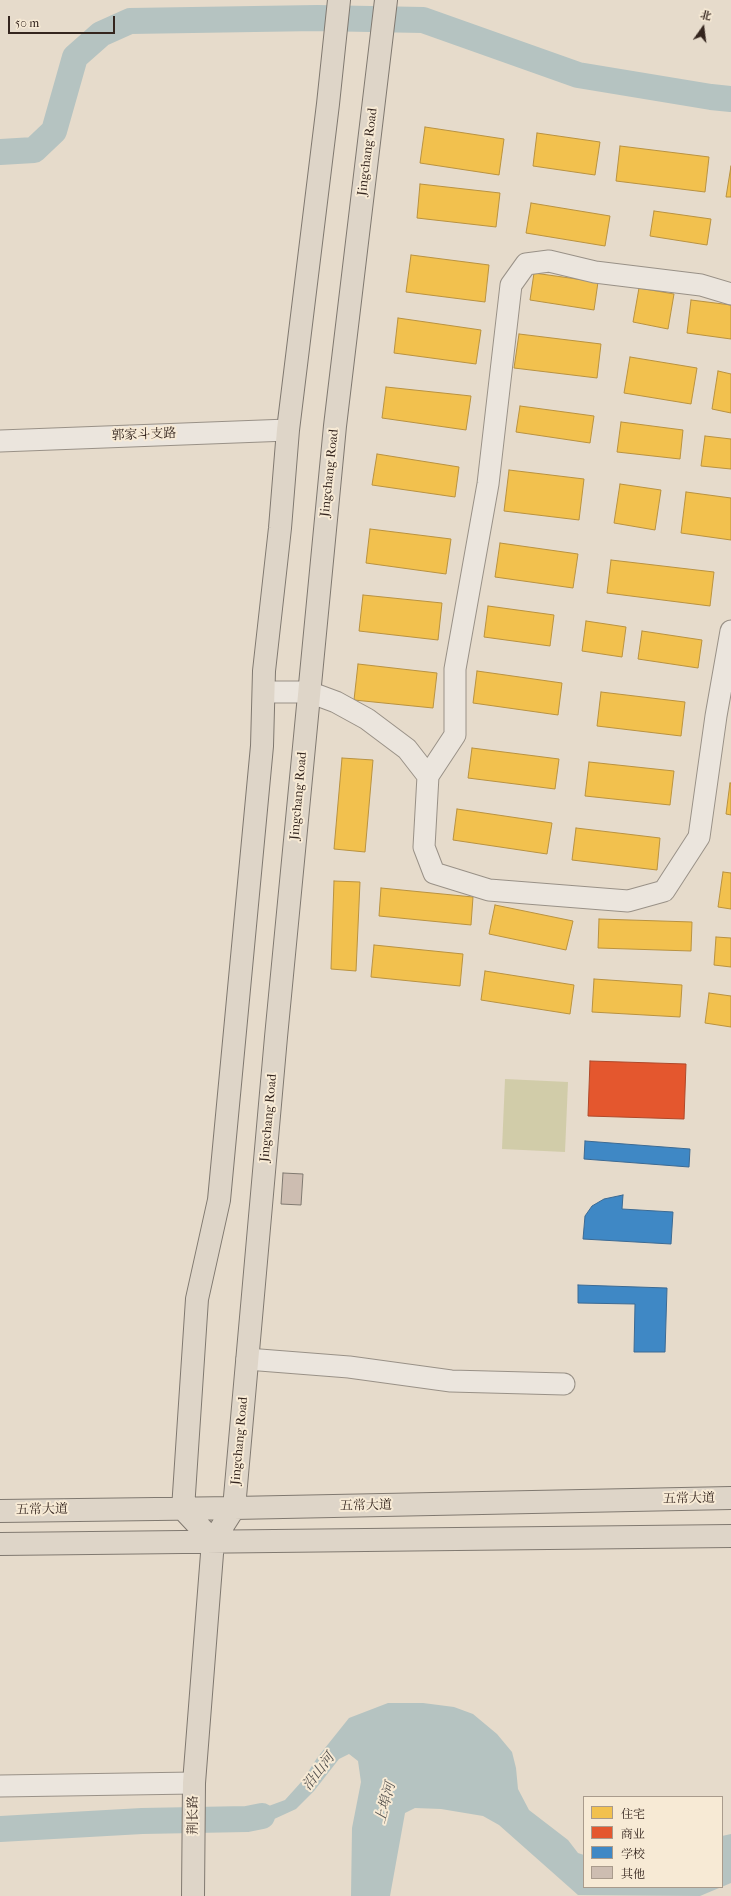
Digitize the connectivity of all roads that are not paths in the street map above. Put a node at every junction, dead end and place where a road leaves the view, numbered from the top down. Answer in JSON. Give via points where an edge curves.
{"nodes":[{"id":1,"x":339,"y":0,"type":"edge"},
{"id":2,"x":386,"y":0,"type":"edge"},
{"id":3,"x":731,"y":294,"type":"edge"},
{"id":4,"x":288,"y":430,"type":"junction"},
{"id":5,"x":0,"y":441,"type":"edge"},
{"id":6,"x":731,"y":631,"type":"edge"},
{"id":7,"x":264,"y":692,"type":"junction"},
{"id":8,"x":309,"y":692,"type":"junction"},
{"id":9,"x":428,"y":776,"type":"junction"},
{"id":10,"x":247,"y":1359,"type":"junction"},
{"id":11,"x":564,"y":1384,"type":"dead end"},
{"id":12,"x":731,"y":1498,"type":"edge"},
{"id":13,"x":234,"y":1508,"type":"junction"},
{"id":14,"x":183,"y":1509,"type":"junction"},
{"id":15,"x":0,"y":1511,"type":"edge"},
{"id":16,"x":731,"y":1536,"type":"edge"},
{"id":17,"x":213,"y":1541,"type":"junction"},
{"id":18,"x":0,"y":1544,"type":"edge"},
{"id":19,"x":194,"y":1783,"type":"junction"},
{"id":20,"x":0,"y":1786,"type":"edge"},
{"id":21,"x":193,"y":1896,"type":"edge"}],
"edges":[{"from":1,"to":4,"type":"main road"},
{"from":2,"to":8,"type":"main road","name":"Jingchang Road","via":[[335,426]]},
{"from":3,"to":9,"type":"street","via":[[701,285],[595,272],[548,262],[526,264],[511,285],[488,484],[455,669],[455,735]]},
{"from":4,"to":5,"type":"street","name":"郭家斗支路"},
{"from":4,"to":7,"type":"main road"},
{"from":6,"to":9,"type":"street","via":[[699,837],[664,890],[628,901],[489,890],[434,874],[424,847]]},
{"from":7,"to":8,"type":"street"},
{"from":7,"to":14,"type":"main road","via":[[262,753],[219,1200],[197,1299]]},
{"from":8,"to":9,"type":"street","via":[[336,702],[367,719],[407,749]]},
{"from":8,"to":10,"type":"main road","name":"Jingchang Road"},
{"from":10,"to":11,"type":"street","via":[[354,1368],[451,1381]]},
{"from":10,"to":13,"type":"main road","name":"Jingchang Road"},
{"from":12,"to":13,"type":"main road","name":"五常大道"},
{"from":13,"to":14,"type":"main road","name":"五常大道"},
{"from":13,"to":17,"type":"main road","name":"Jingchang Road"},
{"from":14,"to":15,"type":"main road","name":"五常大道"},
{"from":14,"to":17,"type":"main road"},
{"from":16,"to":17,"type":"main road"},
{"from":17,"to":18,"type":"main road"},
{"from":17,"to":19,"type":"main road","name":"Jingchang Road"},
{"from":19,"to":20,"type":"street"},
{"from":19,"to":21,"type":"main road","name":"荆长路"}]}
